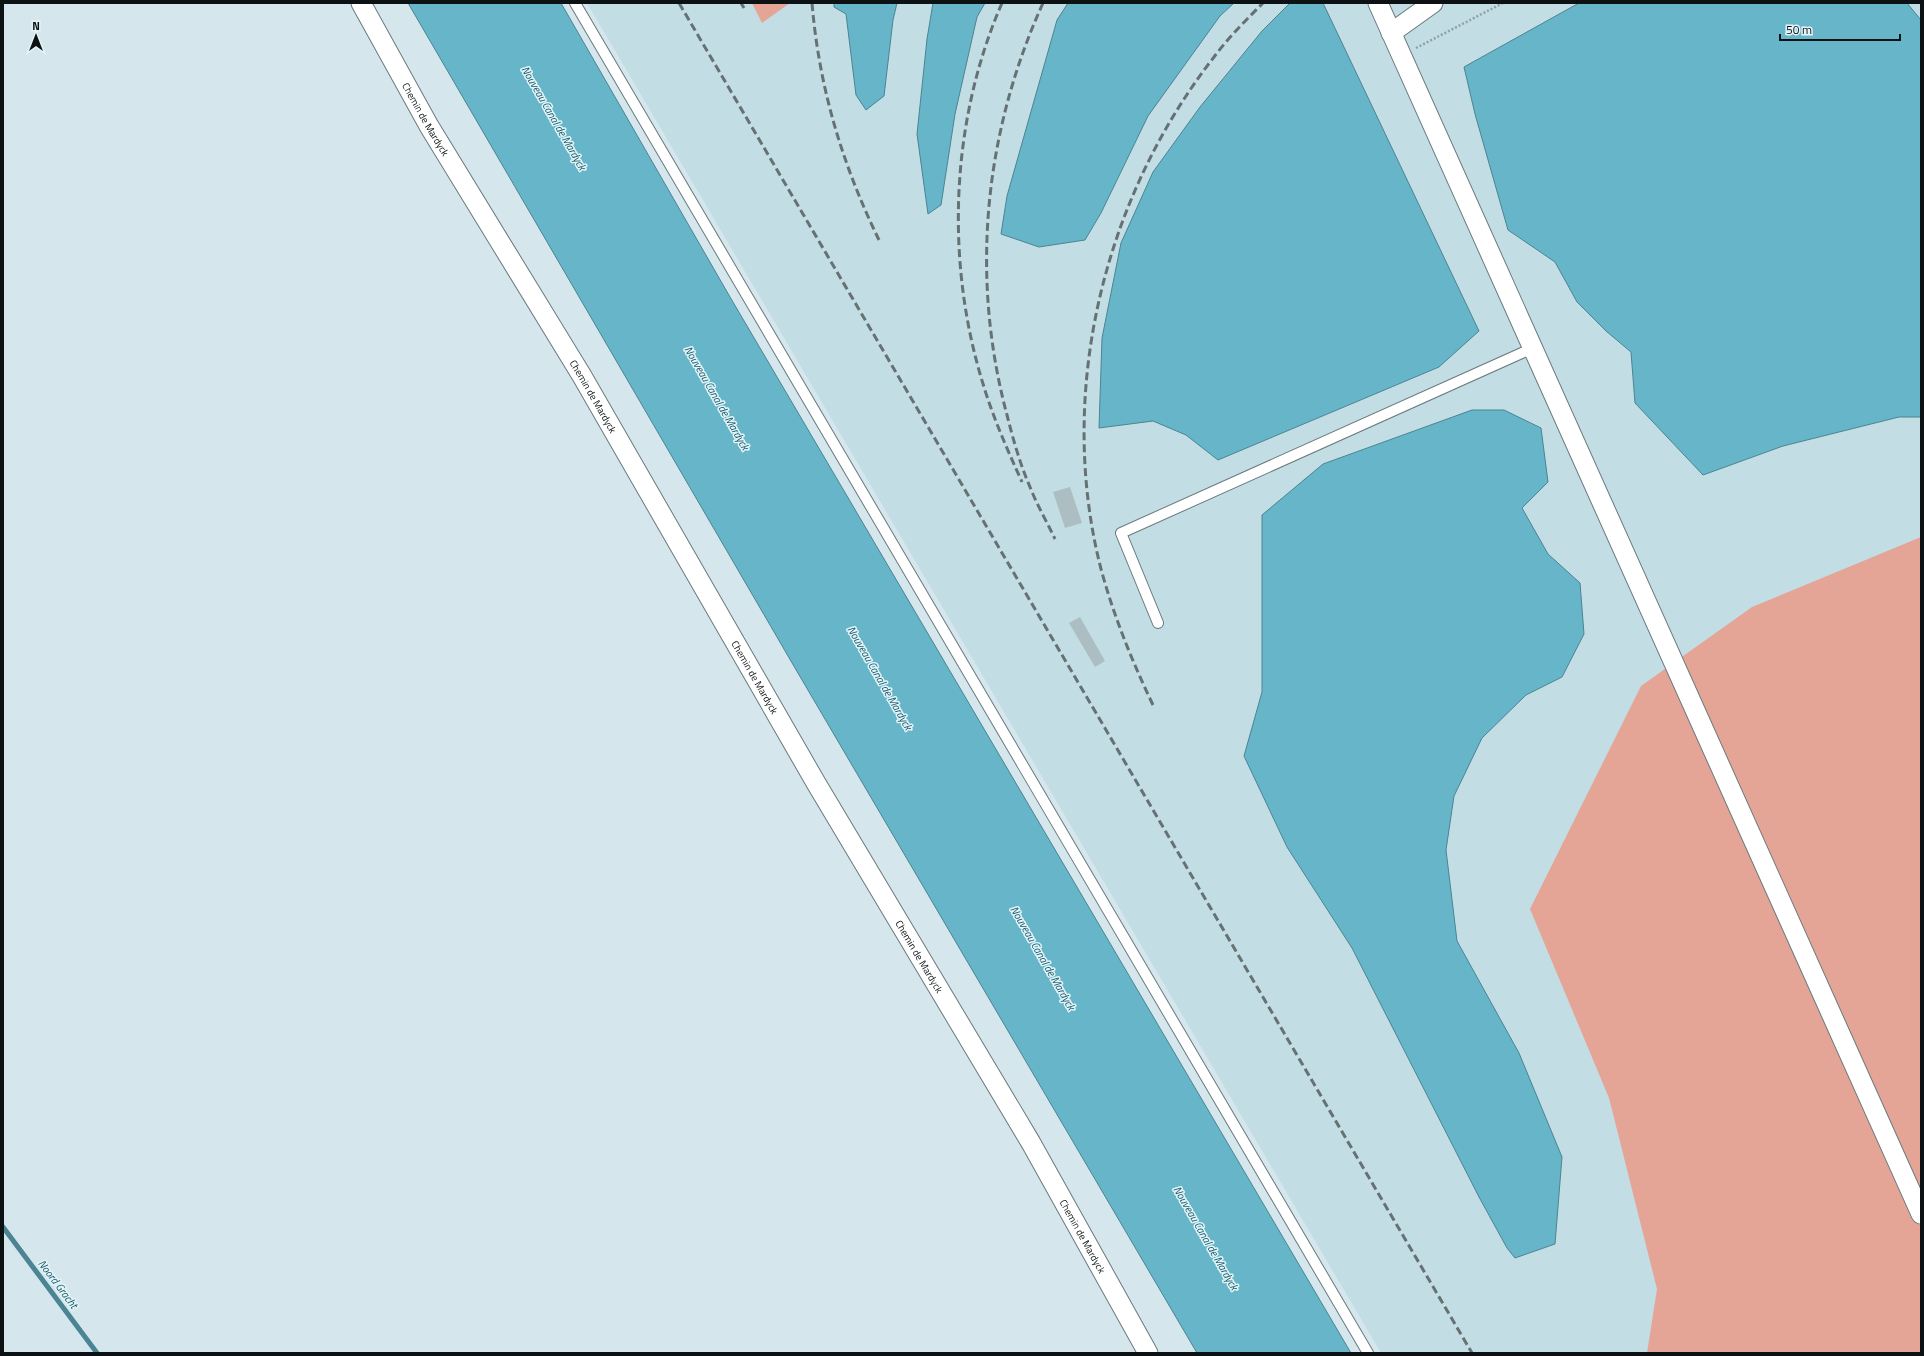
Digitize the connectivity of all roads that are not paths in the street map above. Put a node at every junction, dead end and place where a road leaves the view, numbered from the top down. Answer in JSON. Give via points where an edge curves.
{"nodes":[{"id":1,"x":361,"y":3,"type":"edge"},
{"id":2,"x":575,"y":3,"type":"edge"},
{"id":3,"x":1378,"y":3,"type":"edge"},
{"id":4,"x":1433,"y":3,"type":"edge"},
{"id":5,"x":1391,"y":33,"type":"junction"},
{"id":6,"x":1533,"y":348,"type":"junction"},
{"id":7,"x":1158,"y":623,"type":"dead end"},
{"id":8,"x":1921,"y":1214,"type":"edge"},
{"id":9,"x":1148,"y":1353,"type":"edge"},
{"id":10,"x":1368,"y":1353,"type":"edge"}],
"edges":[{"from":1,"to":9,"type":"street","name":"Chemin de Mardyck","via":[[429,126],[582,376],[816,784],[1031,1143]]},
{"from":2,"to":10,"type":"lane"},
{"from":3,"to":5,"type":"street"},
{"from":4,"to":5,"type":"street"},
{"from":5,"to":6,"type":"street"},
{"from":6,"to":7,"type":"lane","via":[[1121,533]]},
{"from":6,"to":8,"type":"street"}]}
